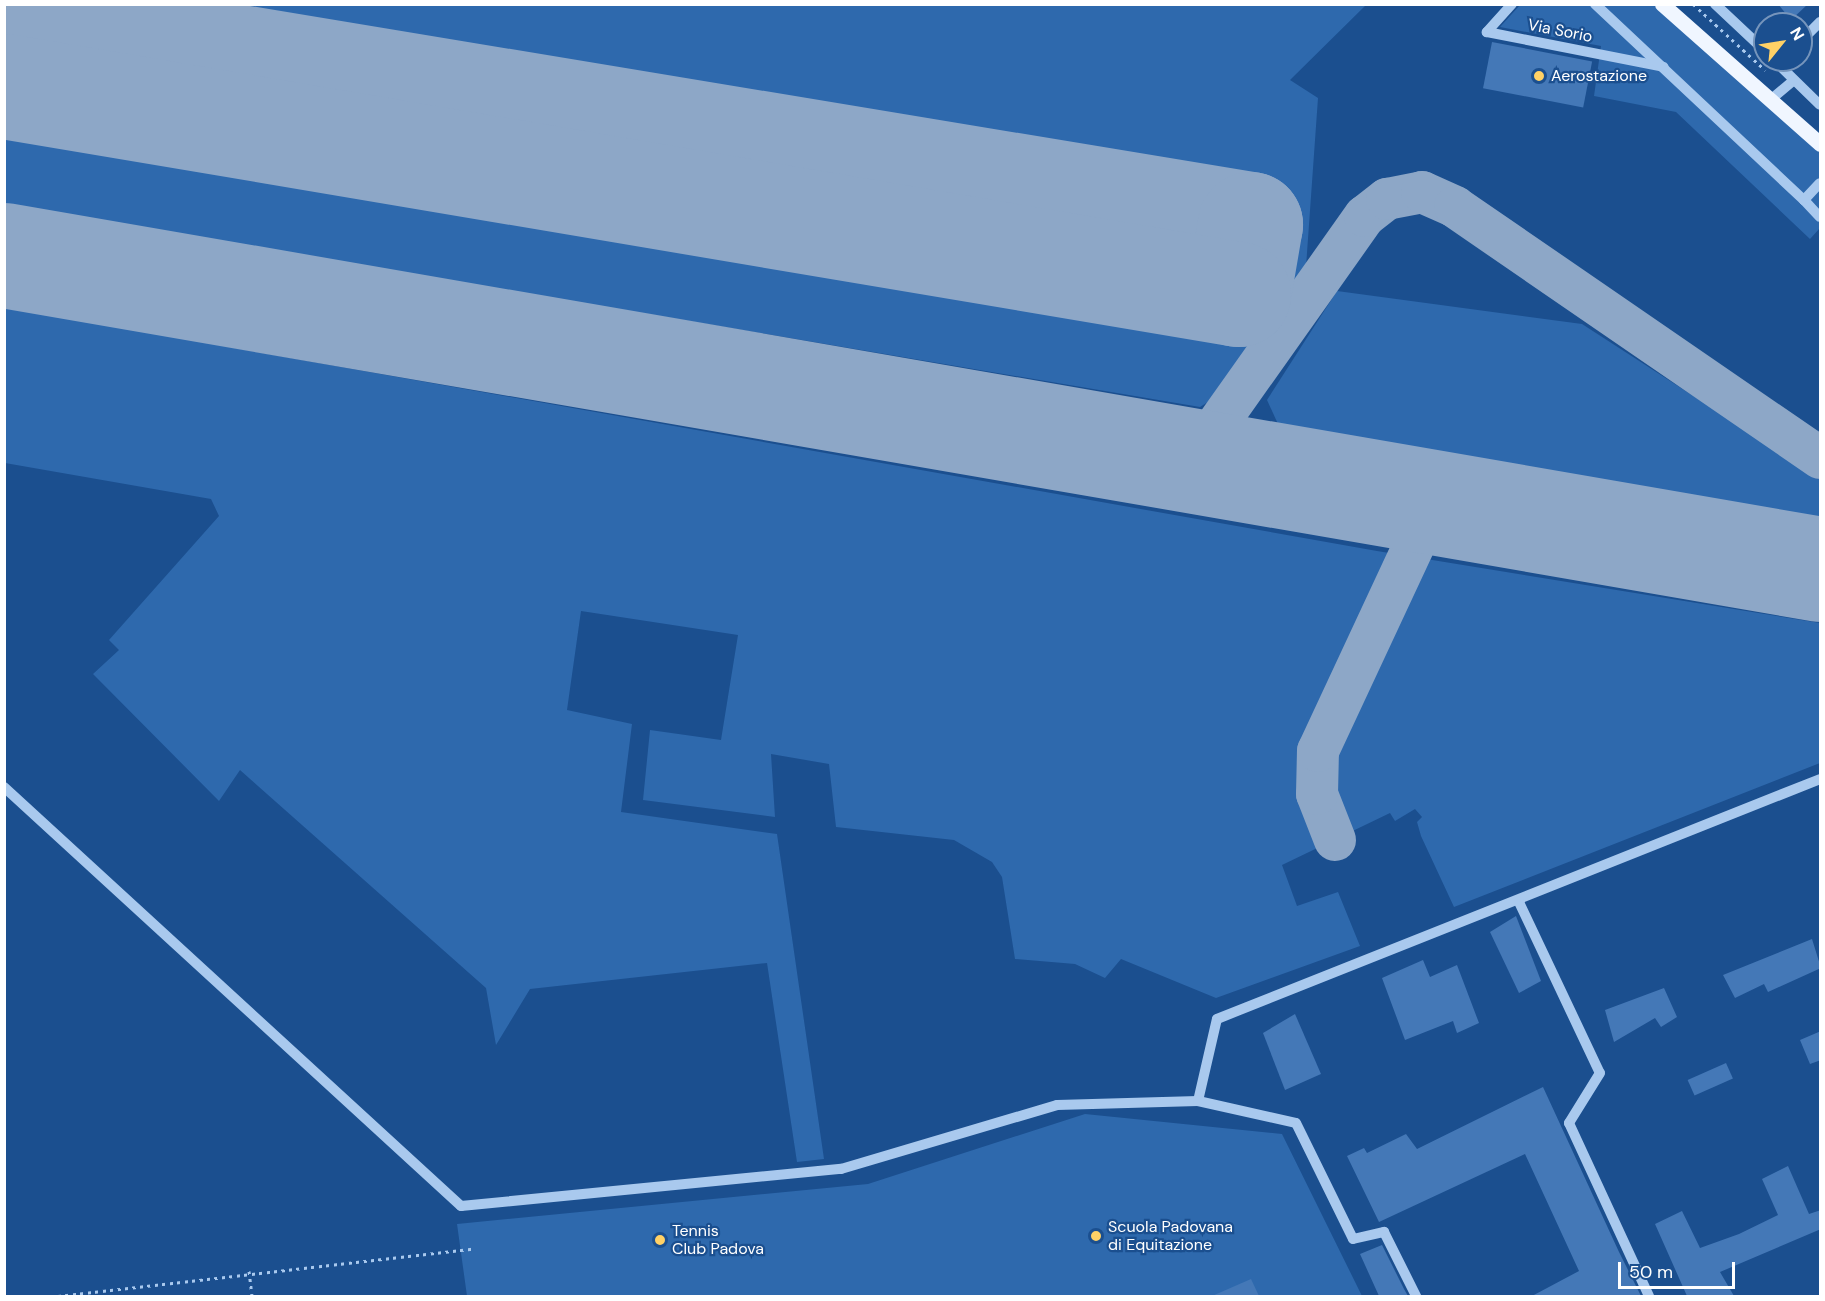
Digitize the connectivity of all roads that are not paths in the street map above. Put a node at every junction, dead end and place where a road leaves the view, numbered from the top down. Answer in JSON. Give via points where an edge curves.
{"nodes":[{"id":1,"x":1512,"y":4,"type":"edge"},
{"id":2,"x":1595,"y":4,"type":"edge"},
{"id":3,"x":1662,"y":4,"type":"edge"},
{"id":4,"x":1715,"y":5,"type":"edge"},
{"id":5,"x":1753,"y":40,"type":"edge"},
{"id":6,"x":1664,"y":67,"type":"junction"},
{"id":7,"x":1785,"y":72,"type":"edge"},
{"id":8,"x":1792,"y":82,"type":"junction"},
{"id":9,"x":1769,"y":101,"type":"junction"},
{"id":10,"x":1821,"y":105,"type":"edge"},
{"id":11,"x":1821,"y":144,"type":"edge"},
{"id":12,"x":1821,"y":183,"type":"edge"},
{"id":13,"x":1804,"y":200,"type":"junction"},
{"id":14,"x":1821,"y":217,"type":"edge"},
{"id":15,"x":1819,"y":783,"type":"edge"},
{"id":16,"x":4,"y":786,"type":"edge"},
{"id":17,"x":1519,"y":902,"type":"junction"},
{"id":18,"x":1198,"y":1101,"type":"junction"},
{"id":19,"x":1416,"y":1296,"type":"edge"},
{"id":20,"x":1649,"y":1296,"type":"edge"}],
"edges":[{"from":1,"to":6,"type":"street","name":"Via Sorio","via":[[1487,32]]},
{"from":2,"to":6,"type":"street","name":"Via Sorio"},
{"from":3,"to":9,"type":"main road"},
{"from":4,"to":5,"type":"street"},
{"from":6,"to":13,"type":"street","name":"Via Sorio"},
{"from":7,"to":8,"type":"street"},
{"from":8,"to":9,"type":"street"},
{"from":8,"to":10,"type":"street"},
{"from":9,"to":11,"type":"main road"},
{"from":12,"to":13,"type":"street"},
{"from":13,"to":14,"type":"street","name":"Via Sorio"},
{"from":15,"to":17,"type":"street"},
{"from":16,"to":18,"type":"street","via":[[461,1206],[841,1169],[1057,1105]]},
{"from":17,"to":18,"type":"street","via":[[1217,1019]]},
{"from":17,"to":20,"type":"street","via":[[1600,1073],[1569,1123]]},
{"from":18,"to":19,"type":"street","via":[[1296,1123],[1353,1239],[1384,1232]]}]}
